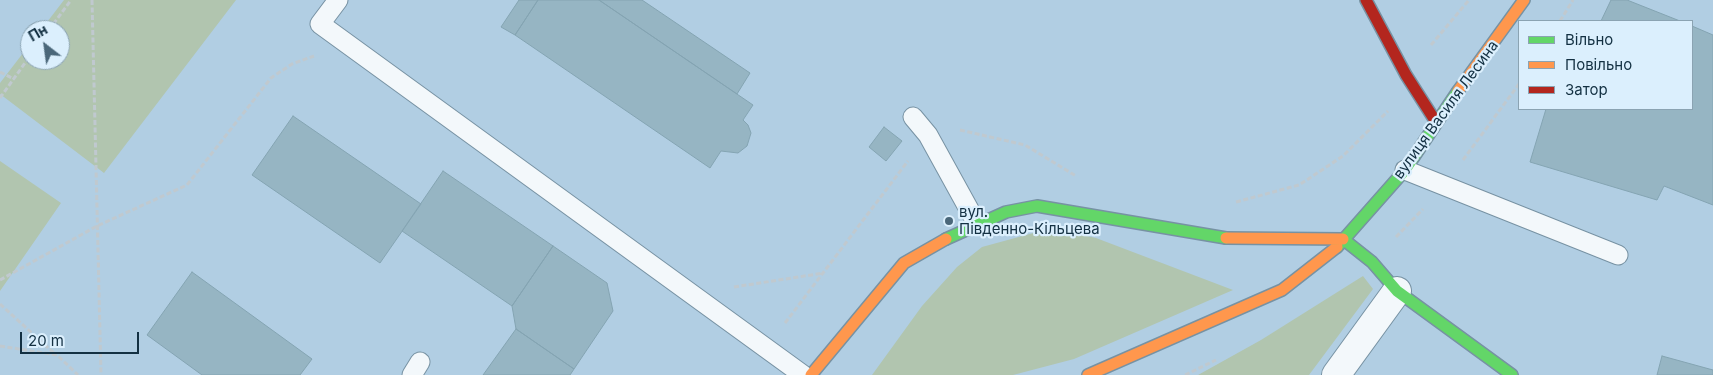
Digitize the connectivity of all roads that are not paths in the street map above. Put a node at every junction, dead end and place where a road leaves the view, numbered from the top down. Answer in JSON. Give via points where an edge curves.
{"nodes":[{"id":1,"x":338,"y":0,"type":"edge"},
{"id":2,"x":1366,"y":0,"type":"edge"},
{"id":3,"x":1524,"y":0,"type":"edge"},
{"id":4,"x":912,"y":118,"type":"dead end"},
{"id":5,"x":1436,"y":122,"type":"junction"},
{"id":6,"x":1405,"y":170,"type":"junction"},
{"id":7,"x":977,"y":224,"type":"junction"},
{"id":8,"x":1344,"y":239,"type":"junction"},
{"id":9,"x":1618,"y":255,"type":"dead end"},
{"id":10,"x":1397,"y":291,"type":"junction"},
{"id":11,"x":803,"y":375,"type":"edge"},
{"id":12,"x":811,"y":375,"type":"edge"},
{"id":13,"x":1088,"y":375,"type":"edge"},
{"id":14,"x":1336,"y":375,"type":"edge"},
{"id":15,"x":1512,"y":375,"type":"edge"}],
"edges":[{"from":1,"to":11,"type":"lane","via":[[320,24]]},
{"from":2,"to":5,"type":"street","via":[[1406,75]]},
{"from":3,"to":5,"type":"street","name":"вулиця Василя Лесина"},
{"from":4,"to":7,"type":"lane","via":[[928,135]]},
{"from":5,"to":6,"type":"street","name":"вулиця Василя Лесина"},
{"from":6,"to":8,"type":"street","name":"вулиця Василя Лесина"},
{"from":6,"to":9,"type":"lane"},
{"from":7,"to":8,"type":"street","via":[[1006,212],[1037,206],[1229,239]]},
{"from":7,"to":12,"type":"street","via":[[949,236],[904,263]]},
{"from":8,"to":10,"type":"street","via":[[1372,262]]},
{"from":8,"to":13,"type":"street","name":"вулиця Василя Лесина","via":[[1282,290]]},
{"from":10,"to":14,"type":"street"},
{"from":10,"to":15,"type":"street"}]}
